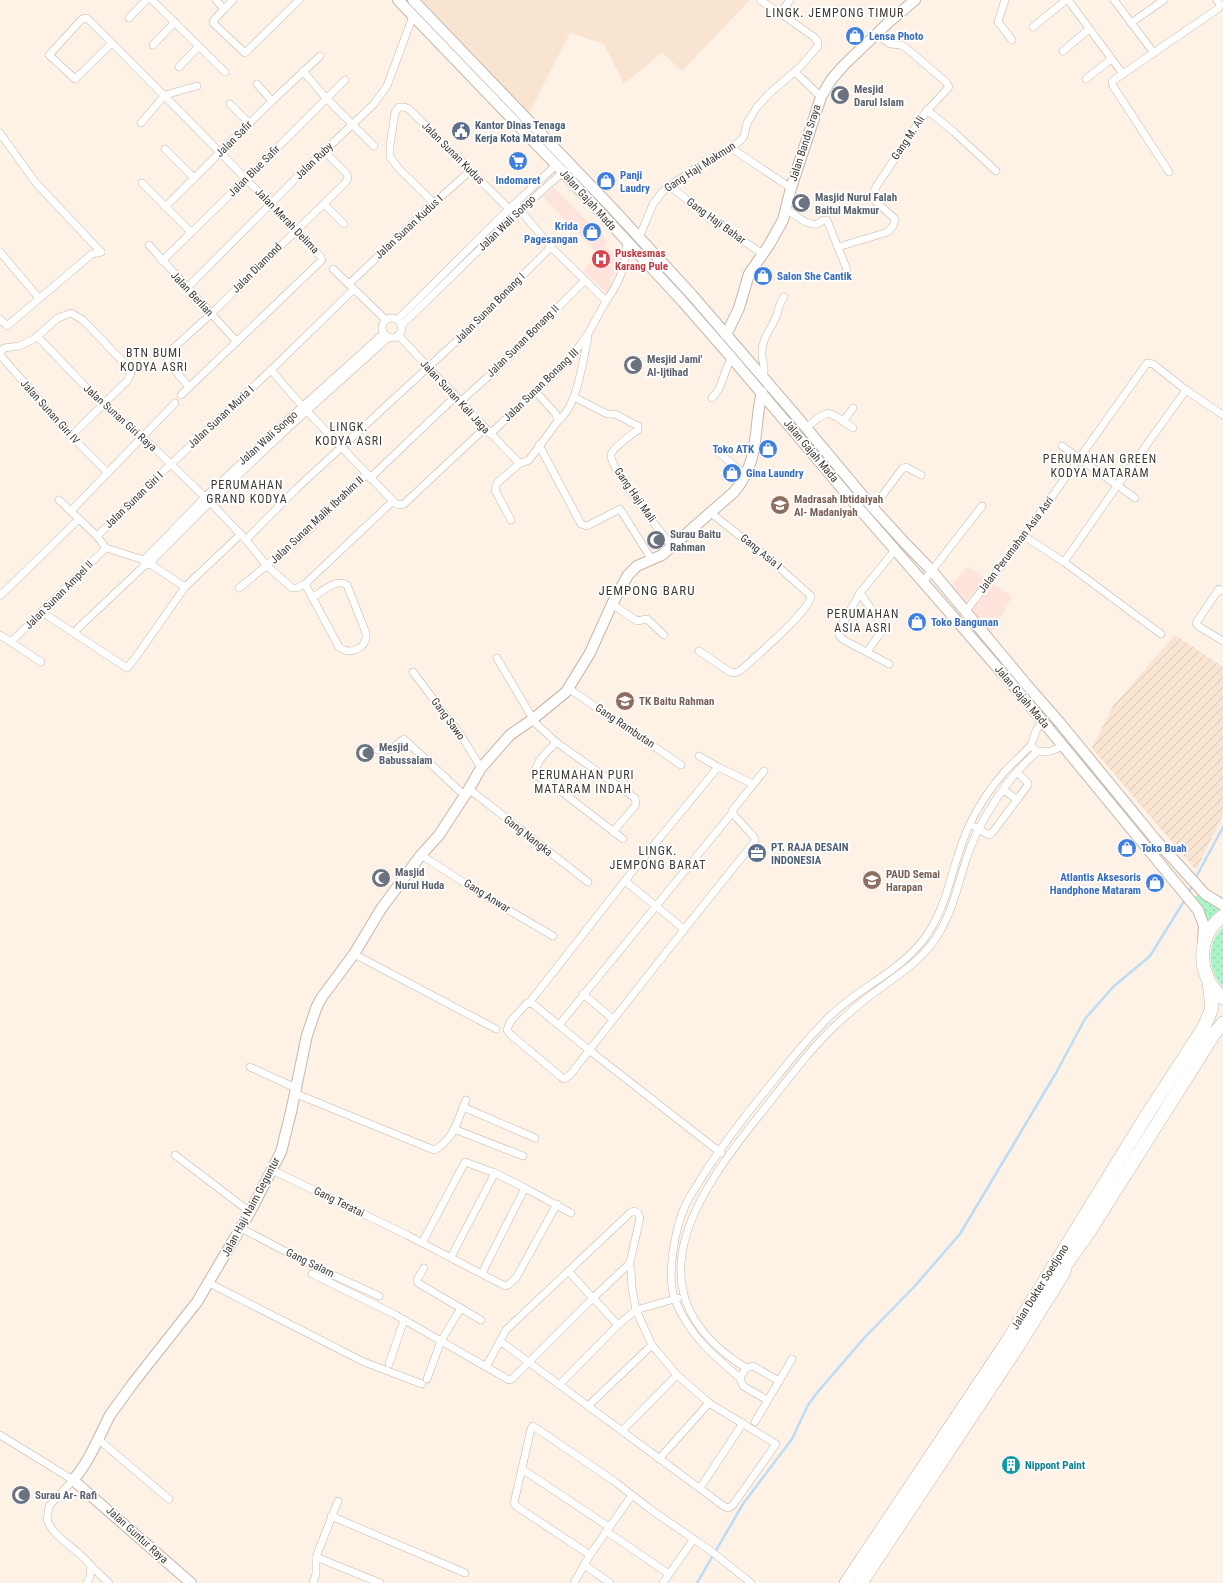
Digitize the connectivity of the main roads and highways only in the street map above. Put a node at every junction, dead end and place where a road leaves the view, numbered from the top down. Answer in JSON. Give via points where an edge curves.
{"nodes":[{"id":1,"x":398,"y":0,"type":"edge"},
{"id":2,"x":413,"y":0,"type":"edge"},
{"id":3,"x":915,"y":0,"type":"edge"},
{"id":4,"x":525,"y":126,"type":"junction"},
{"id":5,"x":602,"y":198,"type":"junction"},
{"id":6,"x":594,"y":206,"type":"junction"},
{"id":7,"x":692,"y":295,"type":"junction"},
{"id":8,"x":683,"y":302,"type":"junction"},
{"id":9,"x":726,"y":335,"type":"junction"},
{"id":10,"x":762,"y":392,"type":"junction"},
{"id":11,"x":798,"y":418,"type":"junction"},
{"id":12,"x":790,"y":425,"type":"junction"},
{"id":13,"x":1060,"y":723,"type":"junction"},
{"id":14,"x":1051,"y":731,"type":"junction"},
{"id":15,"x":1223,"y":905,"type":"edge"},
{"id":16,"x":1223,"y":916,"type":"edge"},
{"id":17,"x":1203,"y":945,"type":"junction"},
{"id":18,"x":1209,"y":982,"type":"junction"},
{"id":19,"x":1223,"y":998,"type":"edge"},
{"id":20,"x":1223,"y":1023,"type":"edge"},
{"id":21,"x":1012,"y":1344,"type":"junction"},
{"id":22,"x":69,"y":1478,"type":"joint"},
{"id":23,"x":888,"y":1530,"type":"junction"},
{"id":24,"x":191,"y":1583,"type":"edge"},
{"id":25,"x":846,"y":1583,"type":"edge"},
{"id":26,"x":861,"y":1583,"type":"edge"}],
"edges":[{"from":1,"to":4,"type":"main road","name":"Jalan Gajah Mada"},
{"from":2,"to":4,"type":"main road","name":"Jalan Gajah Mada"},
{"from":3,"to":9,"type":"main road","name":"Jalan Banda Sraya","via":[[838,72],[821,97],[786,209],[775,235],[749,274],[739,308]]},
{"from":4,"to":5,"type":"main road","name":"Jalan Gajah Mada"},
{"from":4,"to":6,"type":"main road","name":"Jalan Gajah Mada"},
{"from":5,"to":6,"type":"main road"},
{"from":5,"to":7,"type":"main road","name":"Jalan Gajah Mada"},
{"from":6,"to":8,"type":"main road","name":"Jalan Gajah Mada"},
{"from":7,"to":8,"type":"main road"},
{"from":7,"to":9,"type":"main road","name":"Jalan Gajah Mada"},
{"from":8,"to":10,"type":"main road","name":"Jalan Gajah Mada"},
{"from":9,"to":11,"type":"main road","name":"Jalan Gajah Mada"},
{"from":10,"to":12,"type":"main road","name":"Jalan Gajah Mada"},
{"from":10,"to":22,"type":"main road","name":"Jalan Haji Naim Geguntur","via":[[755,448],[746,475],[734,492],[662,556],[632,570],[612,604],[590,653],[568,688],[561,697],[510,735],[481,768],[439,835],[380,909],[354,954],[322,997],[307,1035],[293,1088],[281,1152],[272,1170],[209,1284],[118,1403],[93,1453]]},
{"from":11,"to":12,"type":"main road"},
{"from":11,"to":13,"type":"main road","name":"Jalan Gajah Mada"},
{"from":12,"to":14,"type":"main road","name":"Jalan Gajah Mada"},
{"from":13,"to":14,"type":"main road"},
{"from":13,"to":15,"type":"main road","name":"Jalan Gajah Mada","via":[[1155,839],[1200,888]]},
{"from":14,"to":17,"type":"main road","name":"Jalan Gajah Mada","via":[[1198,910],[1204,926]]},
{"from":16,"to":17,"type":"highway","via":[[1212,926]]},
{"from":17,"to":18,"type":"highway","via":[[1204,971]]},
{"from":18,"to":19,"type":"highway"},
{"from":18,"to":21,"type":"highway","name":"Jalan Dokter Soedjono","via":[[1212,1004],[1208,1020],[1145,1118]]},
{"from":20,"to":21,"type":"highway","name":"Jalan Dokter Soedjono","via":[[1088,1235],[1065,1266],[1064,1272]]},
{"from":21,"to":23,"type":"highway","name":"Jalan Dokter Soedjono"},
{"from":22,"to":24,"type":"main road","name":"Jalan Guntur Raya"},
{"from":23,"to":25,"type":"highway","name":"Jalan Dokter Soedjono"},
{"from":23,"to":26,"type":"highway","name":"Jalan Dokter Soedjono"}]}
